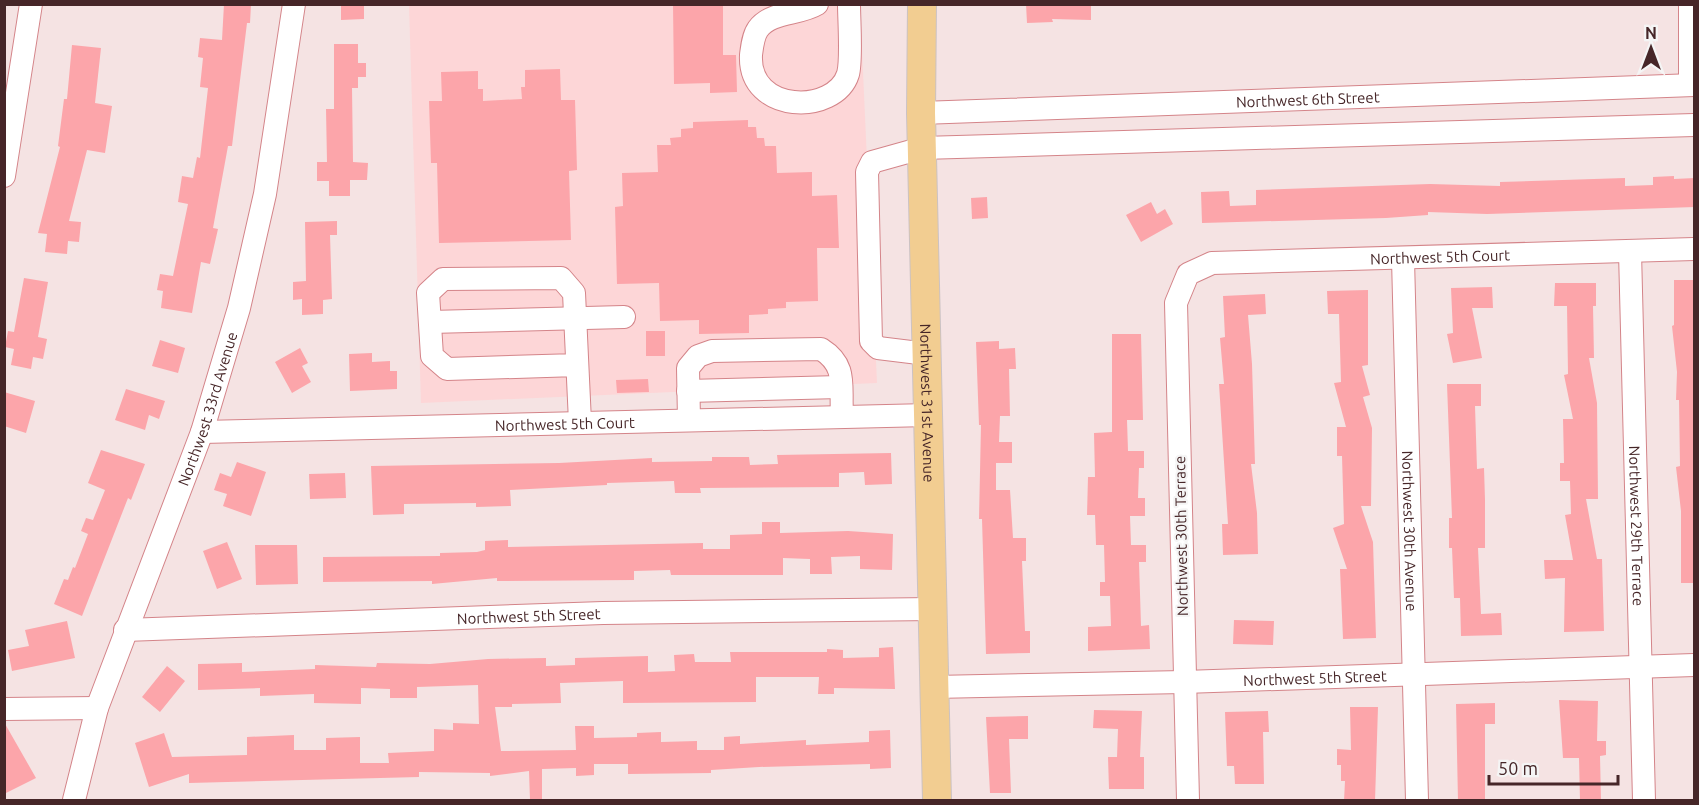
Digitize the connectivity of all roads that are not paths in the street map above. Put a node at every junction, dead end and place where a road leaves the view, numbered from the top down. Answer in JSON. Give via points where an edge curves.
{"nodes":[{"id":1,"x":31,"y":4,"type":"edge"},
{"id":2,"x":294,"y":4,"type":"edge"},
{"id":3,"x":817,"y":4,"type":"edge"},
{"id":4,"x":849,"y":4,"type":"edge"},
{"id":5,"x":922,"y":4,"type":"edge"},
{"id":6,"x":1690,"y":4,"type":"edge"},
{"id":7,"x":1692,"y":85,"type":"edge"},
{"id":8,"x":12,"y":88,"type":"edge"},
{"id":9,"x":921,"y":113,"type":"junction"},
{"id":10,"x":1695,"y":125,"type":"edge"},
{"id":11,"x":922,"y":148,"type":"junction"},
{"id":12,"x":4,"y":176,"type":"edge"},
{"id":13,"x":1695,"y":249,"type":"edge"},
{"id":14,"x":1630,"y":252,"type":"junction"},
{"id":15,"x":1403,"y":259,"type":"junction"},
{"id":16,"x":1188,"y":274,"type":"joint"},
{"id":17,"x":624,"y":317,"type":"dead end"},
{"id":18,"x":575,"y":319,"type":"junction"},
{"id":19,"x":430,"y":322,"type":"junction"},
{"id":20,"x":927,"y":354,"type":"junction"},
{"id":21,"x":577,"y":365,"type":"junction"},
{"id":22,"x":840,"y":387,"type":"junction"},
{"id":23,"x":688,"y":391,"type":"junction"},
{"id":24,"x":928,"y":415,"type":"junction"},
{"id":25,"x":842,"y":416,"type":"junction"},
{"id":26,"x":689,"y":420,"type":"junction"},
{"id":27,"x":580,"y":422,"type":"junction"},
{"id":28,"x":202,"y":432,"type":"junction"},
{"id":29,"x":933,"y":609,"type":"junction"},
{"id":30,"x":125,"y":630,"type":"junction"},
{"id":31,"x":1695,"y":665,"type":"edge"},
{"id":32,"x":1641,"y":667,"type":"junction"},
{"id":33,"x":1414,"y":674,"type":"junction"},
{"id":34,"x":1184,"y":682,"type":"junction"},
{"id":35,"x":934,"y":687,"type":"junction"},
{"id":36,"x":97,"y":708,"type":"junction"},
{"id":37,"x":4,"y":709,"type":"edge"},
{"id":38,"x":74,"y":801,"type":"edge"},
{"id":39,"x":937,"y":801,"type":"edge"},
{"id":40,"x":1188,"y":801,"type":"edge"},
{"id":41,"x":1417,"y":801,"type":"edge"},
{"id":42,"x":1644,"y":801,"type":"edge"}],
"edges":[{"from":1,"to":8,"type":"street"},
{"from":2,"to":28,"type":"street","name":"Northwest 33rd Avenue","via":[[265,194],[239,308]]},
{"from":3,"to":4,"type":"street","via":[[771,19],[758,28],[750,67],[763,91],[777,99],[819,100],[837,91],[848,74]]},
{"from":5,"to":9,"type":"main road","name":"Northwest 31st Avenue"},
{"from":6,"to":7,"type":"street"},
{"from":7,"to":9,"type":"street","name":"Northwest 6th Street"},
{"from":8,"to":12,"type":"street"},
{"from":9,"to":11,"type":"main road","name":"Northwest 31st Avenue"},
{"from":10,"to":11,"type":"street"},
{"from":11,"to":20,"type":"main road","name":"Northwest 31st Avenue"},
{"from":11,"to":20,"type":"street","via":[[868,166],[870,337],[874,346]]},
{"from":13,"to":14,"type":"street","name":"Northwest 5th Court"},
{"from":14,"to":15,"type":"street","name":"Northwest 5th Court"},
{"from":14,"to":32,"type":"street","name":"Northwest 29th Terrace"},
{"from":15,"to":16,"type":"street","name":"Northwest 5th Court","via":[[1212,263]]},
{"from":15,"to":33,"type":"street","name":"Northwest 30th Avenue"},
{"from":16,"to":34,"type":"street","name":"Northwest 30th Terrace","via":[[1176,303]]},
{"from":17,"to":18,"type":"street"},
{"from":18,"to":19,"type":"street"},
{"from":18,"to":19,"type":"street","via":[[574,293],[561,278],[443,279],[428,293]]},
{"from":18,"to":21,"type":"street"},
{"from":19,"to":21,"type":"street","via":[[432,356],[447,369]]},
{"from":20,"to":24,"type":"main road","name":"Northwest 31st Avenue"},
{"from":21,"to":27,"type":"street"},
{"from":22,"to":23,"type":"street"},
{"from":22,"to":23,"type":"street","via":[[840,366],[821,349],[712,351],[698,356],[688,368]]},
{"from":22,"to":25,"type":"street"},
{"from":23,"to":26,"type":"street"},
{"from":24,"to":25,"type":"street","name":"Northwest 5th Court"},
{"from":24,"to":29,"type":"main road","name":"Northwest 31st Avenue"},
{"from":25,"to":26,"type":"street","name":"Northwest 5th Court"},
{"from":26,"to":27,"type":"street","name":"Northwest 5th Court"},
{"from":27,"to":28,"type":"street","name":"Northwest 5th Court"},
{"from":28,"to":30,"type":"street","name":"Northwest 33rd Avenue"},
{"from":29,"to":30,"type":"street","name":"Northwest 5th Street","via":[[603,613]]},
{"from":29,"to":35,"type":"main road","name":"Northwest 31st Avenue"},
{"from":30,"to":36,"type":"street","name":"Northwest 33rd Avenue"},
{"from":31,"to":32,"type":"street","name":"Northwest 5th Street"},
{"from":32,"to":33,"type":"street","name":"Northwest 5th Street"},
{"from":32,"to":42,"type":"street","name":"Northwest 29th Terrace"},
{"from":33,"to":34,"type":"street","name":"Northwest 5th Street"},
{"from":33,"to":41,"type":"street","name":"Northwest 30th Avenue"},
{"from":34,"to":35,"type":"street","name":"Northwest 5th Street"},
{"from":34,"to":40,"type":"street","name":"Northwest 30th Terrace"},
{"from":35,"to":39,"type":"main road","name":"Northwest 31st Avenue"},
{"from":36,"to":37,"type":"street"},
{"from":36,"to":38,"type":"street","name":"Northwest 33rd Avenue"}]}
